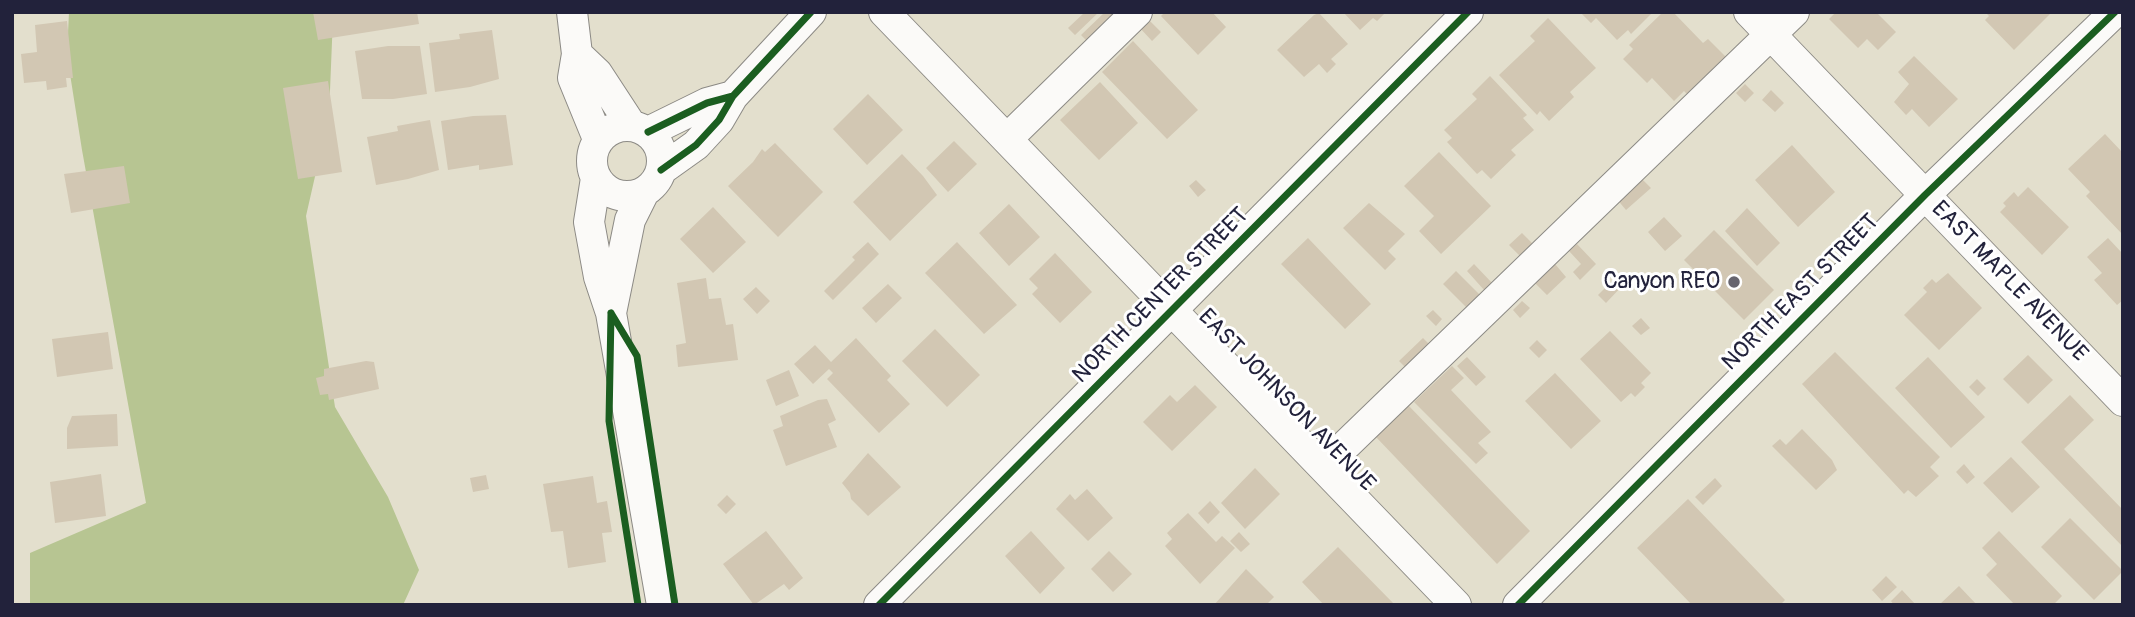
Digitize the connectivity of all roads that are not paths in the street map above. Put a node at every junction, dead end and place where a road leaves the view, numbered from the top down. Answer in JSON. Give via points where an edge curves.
{"nodes":[{"id":1,"x":572,"y":12,"type":"edge"},
{"id":2,"x":811,"y":12,"type":"edge"},
{"id":3,"x":884,"y":12,"type":"edge"},
{"id":4,"x":1137,"y":12,"type":"edge"},
{"id":5,"x":1468,"y":12,"type":"edge"},
{"id":6,"x":1749,"y":12,"type":"edge"},
{"id":7,"x":1794,"y":12,"type":"edge"},
{"id":8,"x":2115,"y":12,"type":"edge"},
{"id":9,"x":1771,"y":35,"type":"junction"},
{"id":10,"x":577,"y":54,"type":"junction"},
{"id":11,"x":733,"y":96,"type":"junction"},
{"id":12,"x":640,"y":129,"type":"junction"},
{"id":13,"x":598,"y":139,"type":"junction"},
{"id":14,"x":1007,"y":139,"type":"junction"},
{"id":15,"x":596,"y":178,"type":"junction"},
{"id":16,"x":653,"y":181,"type":"junction"},
{"id":17,"x":1925,"y":195,"type":"junction"},
{"id":18,"x":1173,"y":312,"type":"junction"},
{"id":19,"x":611,"y":313,"type":"junction"},
{"id":20,"x":2123,"y":401,"type":"edge"},
{"id":21,"x":1323,"y":467,"type":"junction"},
{"id":22,"x":662,"y":605,"type":"edge"},
{"id":23,"x":879,"y":605,"type":"edge"},
{"id":24,"x":1456,"y":605,"type":"edge"},
{"id":25,"x":1518,"y":605,"type":"edge"}],
"edges":[{"from":1,"to":10,"type":"street"},
{"from":2,"to":11,"type":"street"},
{"from":3,"to":14,"type":"street","name":"EAST JOHNSON AVENUE"},
{"from":4,"to":14,"type":"street"},
{"from":5,"to":18,"type":"street","name":"NORTH CENTER STREET"},
{"from":6,"to":9,"type":"street","name":"EAST MAPLE AVENUE"},
{"from":7,"to":9,"type":"street"},
{"from":8,"to":17,"type":"street","name":"NORTH EAST STREET"},
{"from":9,"to":17,"type":"street","name":"EAST MAPLE AVENUE"},
{"from":9,"to":21,"type":"street"},
{"from":10,"to":12,"type":"street"},
{"from":10,"to":13,"type":"street","via":[[573,78]]},
{"from":11,"to":12,"type":"street"},
{"from":11,"to":16,"type":"street","via":[[696,145]]},
{"from":12,"to":13,"type":"street","via":[[619,126]]},
{"from":12,"to":16,"type":"street","via":[[658,143],[662,156]]},
{"from":13,"to":15,"type":"street","via":[[591,165]]},
{"from":14,"to":18,"type":"street","name":"EAST JOHNSON AVENUE"},
{"from":15,"to":16,"type":"street","via":[[605,189],[631,196]]},
{"from":15,"to":19,"type":"street","via":[[589,222],[598,277]]},
{"from":16,"to":19,"type":"street","via":[[630,220]]},
{"from":17,"to":20,"type":"street","name":"EAST MAPLE AVENUE"},
{"from":17,"to":25,"type":"street","name":"NORTH EAST STREET"},
{"from":18,"to":21,"type":"street","name":"EAST JOHNSON AVENUE"},
{"from":18,"to":23,"type":"street","name":"NORTH CENTER STREET"},
{"from":19,"to":22,"type":"street"},
{"from":21,"to":24,"type":"street","name":"EAST JOHNSON AVENUE"}]}
